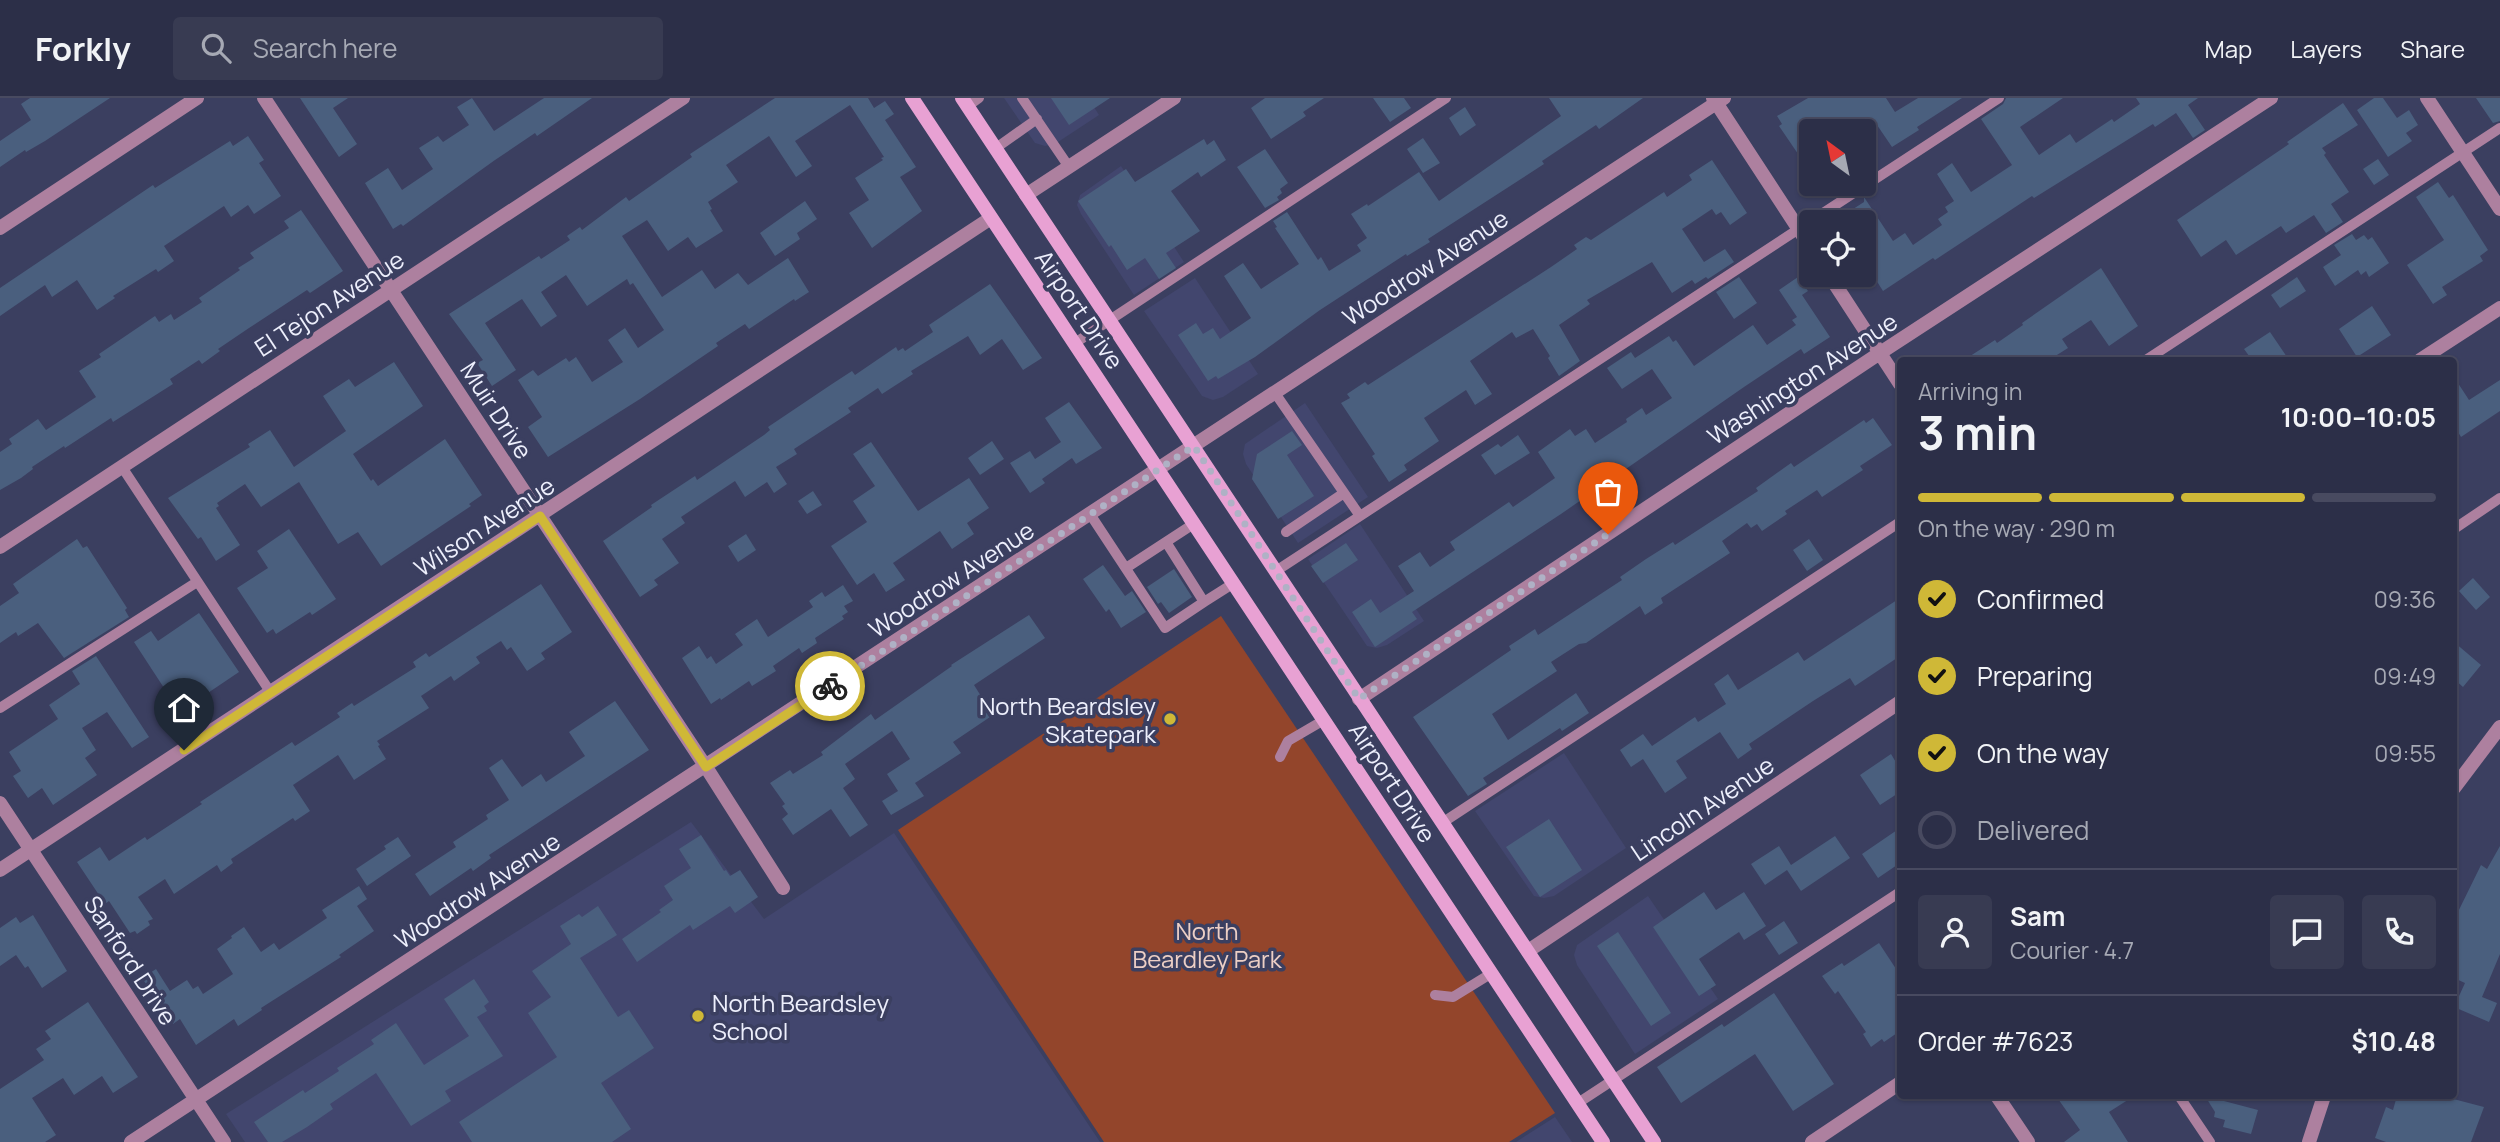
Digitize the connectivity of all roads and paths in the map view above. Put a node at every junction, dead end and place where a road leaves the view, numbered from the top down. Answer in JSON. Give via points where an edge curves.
{"nodes":[{"id":1,"x":197,"y":98,"type":"edge"},
{"id":2,"x":264,"y":98,"type":"edge"},
{"id":3,"x":683,"y":98,"type":"edge"},
{"id":4,"x":912,"y":98,"type":"edge"},
{"id":5,"x":1022,"y":98,"type":"edge"},
{"id":6,"x":1174,"y":98,"type":"edge"},
{"id":7,"x":1446,"y":98,"type":"edge"},
{"id":8,"x":1999,"y":98,"type":"edge"},
{"id":9,"x":2271,"y":98,"type":"edge"},
{"id":10,"x":2427,"y":98,"type":"edge"},
{"id":11,"x":1718,"y":100,"type":"edge"},
{"id":12,"x":970,"y":101,"type":"edge"},
{"id":13,"x":1037,"y":119,"type":"junction"},
{"id":14,"x":2500,"y":128,"type":"edge"},
{"id":15,"x":996,"y":148,"type":"junction"},
{"id":16,"x":2463,"y":153,"type":"junction"},
{"id":17,"x":1069,"y":167,"type":"junction"},
{"id":18,"x":1026,"y":195,"type":"junction"},
{"id":19,"x":2500,"y":209,"type":"edge"},
{"id":20,"x":1828,"y":210,"type":"edge"},
{"id":21,"x":992,"y":218,"type":"junction"},
{"id":22,"x":0,"y":228,"type":"edge"},
{"id":23,"x":1799,"y":229,"type":"joint"},
{"id":24,"x":1837,"y":287,"type":"edge"},
{"id":25,"x":391,"y":290,"type":"junction"},
{"id":26,"x":2500,"y":308,"type":"edge"},
{"id":27,"x":1110,"y":320,"type":"junction"},
{"id":28,"x":1075,"y":343,"type":"junction"},
{"id":29,"x":1880,"y":353,"type":"junction"},
{"id":30,"x":2152,"y":357,"type":"edge"},
{"id":31,"x":2425,"y":357,"type":"edge"},
{"id":32,"x":1897,"y":379,"type":"edge"},
{"id":33,"x":1275,"y":393,"type":"junction"},
{"id":34,"x":1194,"y":446,"type":"junction"},
{"id":35,"x":122,"y":467,"type":"junction"},
{"id":36,"x":1159,"y":469,"type":"junction"},
{"id":37,"x":1344,"y":493,"type":"junction"},
{"id":38,"x":2500,"y":498,"type":"edge"},
{"id":39,"x":1090,"y":514,"type":"junction"},
{"id":40,"x":540,"y":516,"type":"junction"},
{"id":41,"x":1360,"y":516,"type":"junction"},
{"id":42,"x":1195,"y":523,"type":"junction"},
{"id":43,"x":1897,"y":524,"type":"edge"},
{"id":44,"x":2457,"y":526,"type":"edge"},
{"id":45,"x":1286,"y":532,"type":"dead end"},
{"id":46,"x":1166,"y":542,"type":"junction"},
{"id":47,"x":0,"y":547,"type":"edge"},
{"id":48,"x":1126,"y":568,"type":"junction"},
{"id":49,"x":1276,"y":571,"type":"junction"},
{"id":50,"x":197,"y":582,"type":"junction"},
{"id":51,"x":1234,"y":583,"type":"junction"},
{"id":52,"x":1204,"y":602,"type":"junction"},
{"id":53,"x":271,"y":692,"type":"junction"},
{"id":54,"x":1359,"y":699,"type":"junction"},
{"id":55,"x":1897,"y":704,"type":"edge"},
{"id":56,"x":0,"y":708,"type":"edge"},
{"id":57,"x":1324,"y":720,"type":"junction"},
{"id":58,"x":2500,"y":727,"type":"edge"},
{"id":59,"x":1280,"y":757,"type":"dead end"},
{"id":60,"x":706,"y":767,"type":"junction"},
{"id":61,"x":2457,"y":784,"type":"edge"},
{"id":62,"x":0,"y":803,"type":"edge"},
{"id":63,"x":1442,"y":823,"type":"junction"},
{"id":64,"x":31,"y":850,"type":"junction"},
{"id":65,"x":0,"y":870,"type":"edge"},
{"id":66,"x":783,"y":888,"type":"dead end"},
{"id":67,"x":1897,"y":894,"type":"edge"},
{"id":68,"x":1528,"y":951,"type":"junction"},
{"id":69,"x":1492,"y":972,"type":"junction"},
{"id":70,"x":1435,"y":995,"type":"dead end"},
{"id":71,"x":1613,"y":1080,"type":"junction"},
{"id":72,"x":1897,"y":1085,"type":"edge"},
{"id":73,"x":1999,"y":1099,"type":"edge"},
{"id":74,"x":2181,"y":1099,"type":"edge"},
{"id":75,"x":2323,"y":1099,"type":"edge"},
{"id":76,"x":196,"y":1100,"type":"junction"},
{"id":77,"x":1578,"y":1103,"type":"junction"},
{"id":78,"x":1832,"y":1136,"type":"edge"},
{"id":79,"x":131,"y":1142,"type":"edge"},
{"id":80,"x":224,"y":1142,"type":"edge"},
{"id":81,"x":1603,"y":1142,"type":"edge"},
{"id":82,"x":1654,"y":1142,"type":"edge"},
{"id":83,"x":1812,"y":1142,"type":"edge"},
{"id":84,"x":2028,"y":1142,"type":"edge"},
{"id":85,"x":2210,"y":1142,"type":"edge"},
{"id":86,"x":2309,"y":1142,"type":"edge"}],
"edges":[{"from":1,"to":22,"type":"street"},
{"from":2,"to":25,"type":"street","name":"Muir Drive"},
{"from":3,"to":25,"type":"street","name":"El Tejon Avenue"},
{"from":4,"to":21,"type":"main road","name":"Airport Drive"},
{"from":5,"to":13,"type":"lane"},
{"from":6,"to":17,"type":"street"},
{"from":7,"to":27,"type":"lane"},
{"from":8,"to":20,"type":"lane"},
{"from":9,"to":29,"type":"street","name":"Washington Avenue"},
{"from":10,"to":16,"type":"street"},
{"from":11,"to":23,"type":"street"},
{"from":11,"to":33,"type":"street","name":"Woodrow Avenue"},
{"from":12,"to":15,"type":"main road","name":"Airport Drive"},
{"from":13,"to":15,"type":"lane"},
{"from":13,"to":17,"type":"lane"},
{"from":14,"to":16,"type":"lane"},
{"from":15,"to":18,"type":"main road","name":"Airport Drive"},
{"from":16,"to":19,"type":"street"},
{"from":16,"to":30,"type":"lane"},
{"from":17,"to":18,"type":"street"},
{"from":18,"to":27,"type":"main road","name":"Airport Drive"},
{"from":21,"to":28,"type":"main road","name":"Airport Drive"},
{"from":21,"to":40,"type":"street","name":"Wilson Avenue"},
{"from":23,"to":41,"type":"lane"},
{"from":24,"to":29,"type":"street"},
{"from":25,"to":35,"type":"street","name":"El Tejon Avenue"},
{"from":25,"to":40,"type":"street","name":"Muir Drive"},
{"from":26,"to":31,"type":"street"},
{"from":27,"to":28,"type":"lane"},
{"from":27,"to":34,"type":"main road","name":"Airport Drive"},
{"from":28,"to":36,"type":"main road","name":"Airport Drive"},
{"from":29,"to":32,"type":"street"},
{"from":29,"to":54,"type":"street","name":"Washington Avenue"},
{"from":33,"to":34,"type":"street","name":"Woodrow Avenue"},
{"from":33,"to":37,"type":"lane"},
{"from":34,"to":36,"type":"street","name":"Woodrow Avenue"},
{"from":34,"to":49,"type":"main road","name":"Airport Drive"},
{"from":35,"to":47,"type":"street","name":"El Tejon Avenue"},
{"from":35,"to":50,"type":"lane"},
{"from":36,"to":39,"type":"street","name":"Woodrow Avenue"},
{"from":36,"to":42,"type":"main road","name":"Airport Drive"},
{"from":37,"to":41,"type":"lane"},
{"from":37,"to":45,"type":"lane"},
{"from":38,"to":44,"type":"lane"},
{"from":39,"to":48,"type":"lane"},
{"from":39,"to":60,"type":"street","name":"Woodrow Avenue"},
{"from":40,"to":53,"type":"street","name":"Wilson Avenue"},
{"from":40,"to":60,"type":"street","name":"Muir Drive"},
{"from":41,"to":49,"type":"lane"},
{"from":42,"to":46,"type":"lane"},
{"from":42,"to":51,"type":"main road","name":"Airport Drive"},
{"from":43,"to":63,"type":"lane"},
{"from":46,"to":48,"type":"lane"},
{"from":46,"to":52,"type":"lane"},
{"from":48,"to":52,"type":"lane","via":[[1165,628]]},
{"from":49,"to":54,"type":"main road","name":"Airport Drive"},
{"from":50,"to":53,"type":"lane"},
{"from":50,"to":56,"type":"lane"},
{"from":51,"to":52,"type":"lane"},
{"from":51,"to":57,"type":"main road","name":"Airport Drive"},
{"from":53,"to":64,"type":"street","name":"Wilson Avenue"},
{"from":54,"to":63,"type":"main road","name":"Airport Drive"},
{"from":55,"to":68,"type":"street","name":"Lincoln Avenue"},
{"from":57,"to":59,"type":"lane","via":[[1288,741]]},
{"from":57,"to":69,"type":"main road","name":"Airport Drive"},
{"from":58,"to":61,"type":"street"},
{"from":60,"to":66,"type":"street","name":"Muir Drive"},
{"from":60,"to":76,"type":"street","name":"Woodrow Avenue"},
{"from":62,"to":64,"type":"street","name":"Sanford Drive"},
{"from":63,"to":68,"type":"main road","name":"Airport Drive"},
{"from":64,"to":65,"type":"street","name":"Wilson Avenue"},
{"from":64,"to":76,"type":"street","name":"Sanford Drive"},
{"from":67,"to":71,"type":"lane"},
{"from":68,"to":71,"type":"main road","name":"Airport Drive"},
{"from":69,"to":70,"type":"lane","via":[[1453,997]]},
{"from":69,"to":77,"type":"main road","name":"Airport Drive"},
{"from":71,"to":77,"type":"lane"},
{"from":71,"to":82,"type":"main road","name":"Airport Drive"},
{"from":72,"to":78,"type":"street"},
{"from":73,"to":84,"type":"street"},
{"from":74,"to":85,"type":"lane"},
{"from":75,"to":86,"type":"street"},
{"from":76,"to":79,"type":"street","name":"Woodrow Avenue"},
{"from":76,"to":80,"type":"street","name":"Sanford Drive"},
{"from":77,"to":81,"type":"main road","name":"Airport Drive"},
{"from":78,"to":83,"type":"street"}]}
